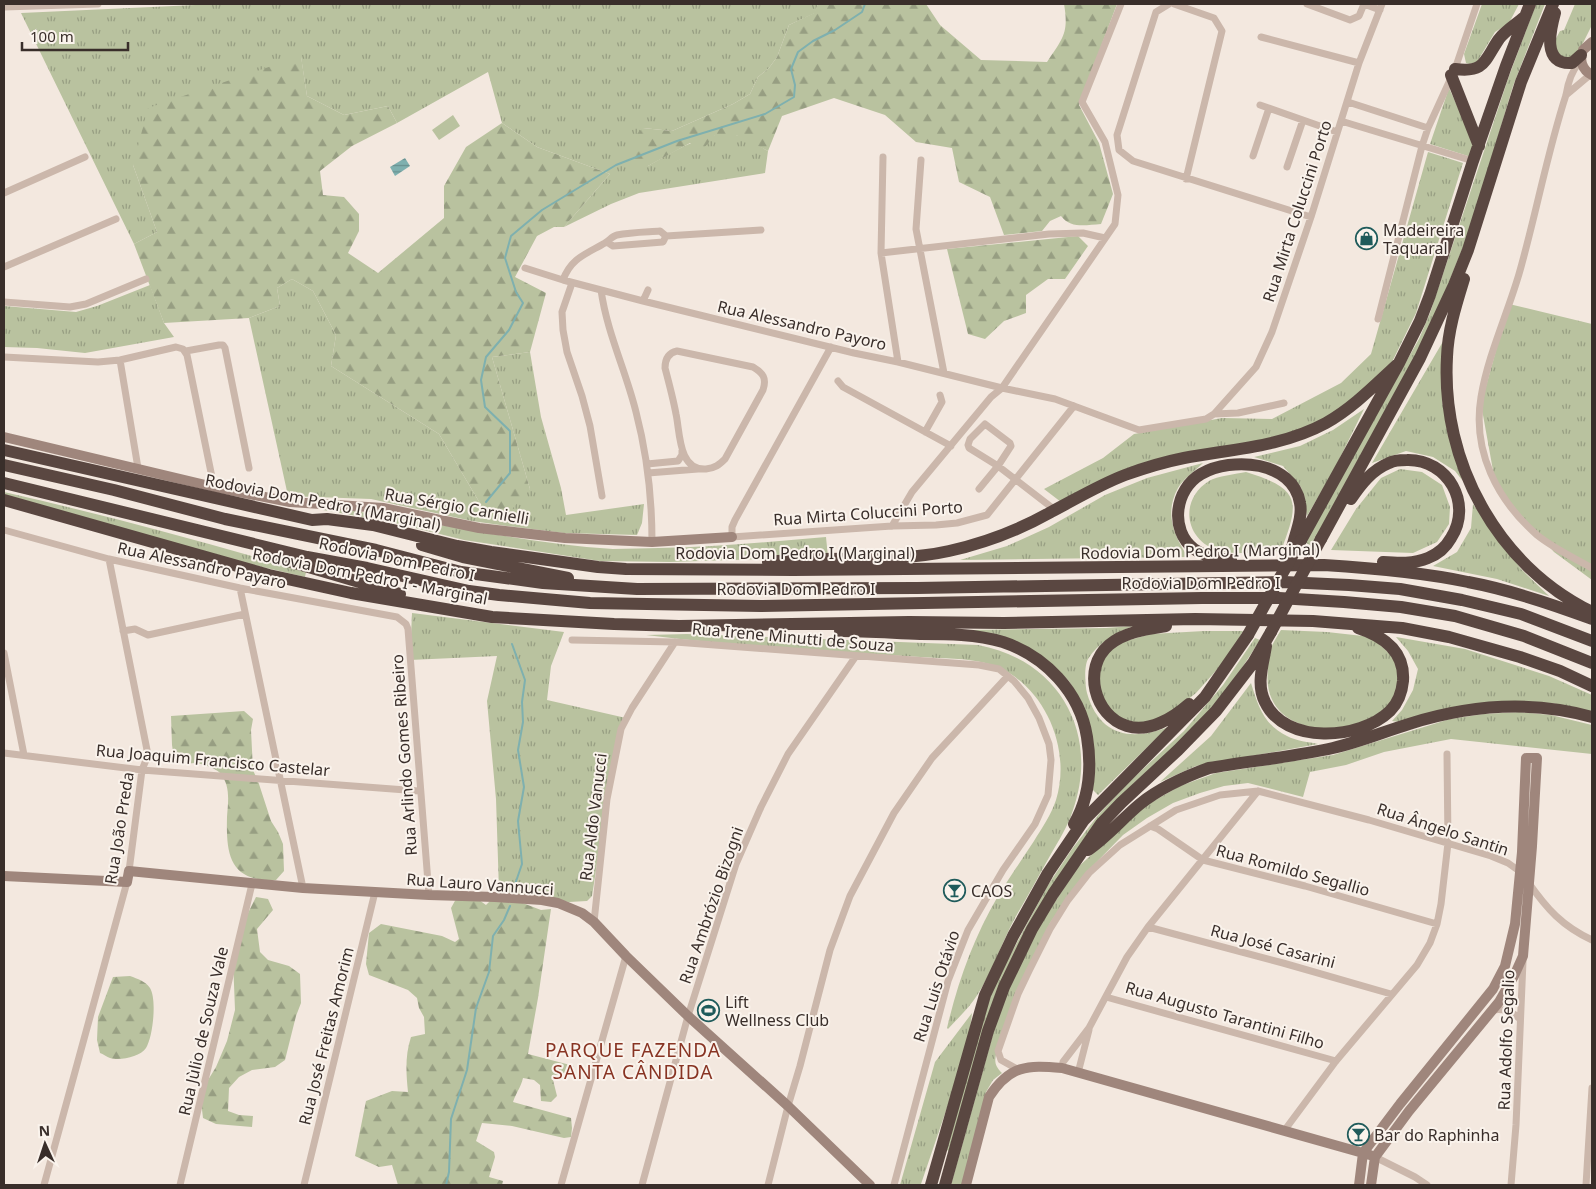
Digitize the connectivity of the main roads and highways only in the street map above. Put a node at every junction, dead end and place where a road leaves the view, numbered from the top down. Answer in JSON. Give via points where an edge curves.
{"nodes":[{"id":1,"x":1530,"y":4,"type":"edge"},
{"id":2,"x":1553,"y":4,"type":"edge"},
{"id":3,"x":1559,"y":4,"type":"edge"},
{"id":4,"x":1525,"y":17,"type":"junction"},
{"id":5,"x":1581,"y":55,"type":"road end"},
{"id":6,"x":1479,"y":146,"type":"junction"},
{"id":7,"x":1482,"y":207,"type":"junction"},
{"id":8,"x":1399,"y":363,"type":"junction"},
{"id":9,"x":4,"y":450,"type":"edge"},
{"id":10,"x":4,"y":466,"type":"edge"},
{"id":11,"x":4,"y":483,"type":"edge"},
{"id":12,"x":4,"y":500,"type":"edge"},
{"id":13,"x":312,"y":520,"type":"junction"},
{"id":14,"x":193,"y":530,"type":"junction"},
{"id":15,"x":1321,"y":539,"type":"junction"},
{"id":16,"x":1288,"y":563,"type":"junction"},
{"id":17,"x":1258,"y":565,"type":"junction"},
{"id":18,"x":1324,"y":565,"type":"junction"},
{"id":19,"x":717,"y":569,"type":"junction"},
{"id":20,"x":637,"y":589,"type":"junction"},
{"id":21,"x":1592,"y":612,"type":"edge"},
{"id":22,"x":492,"y":617,"type":"junction"},
{"id":23,"x":1195,"y":619,"type":"junction"},
{"id":24,"x":1592,"y":620,"type":"edge"},
{"id":25,"x":1341,"y":623,"type":"junction"},
{"id":26,"x":679,"y":626,"type":"junction"},
{"id":27,"x":1271,"y":632,"type":"junction"},
{"id":28,"x":1592,"y":641,"type":"edge"},
{"id":29,"x":1237,"y":652,"type":"junction"},
{"id":30,"x":1592,"y":662,"type":"edge"},
{"id":31,"x":1592,"y":686,"type":"edge"},
{"id":32,"x":1592,"y":716,"type":"edge"},
{"id":33,"x":1079,"y":856,"type":"junction"},
{"id":34,"x":1048,"y":873,"type":"junction"},
{"id":35,"x":936,"y":1164,"type":"junction"},
{"id":36,"x":926,"y":1185,"type":"edge"},
{"id":37,"x":931,"y":1185,"type":"edge"},
{"id":38,"x":945,"y":1185,"type":"edge"}],
"edges":[{"from":1,"to":4,"type":"highway"},
{"from":2,"to":7,"type":"highway","via":[[1521,82]]},
{"from":3,"to":5,"type":"highway","via":[[1550,33],[1551,51],[1562,62],[1568,63]]},
{"from":4,"to":6,"type":"highway"},
{"from":4,"to":6,"type":"highway","via":[[1500,37],[1485,63],[1478,68],[1453,72]]},
{"from":6,"to":8,"type":"highway","via":[[1430,294]]},
{"from":7,"to":15,"type":"highway","via":[[1465,259],[1420,358]]},
{"from":7,"to":21,"type":"highway","via":[[1449,336],[1447,393],[1454,438],[1467,479],[1491,524],[1506,543],[1548,584]]},
{"from":8,"to":16,"type":"highway","bridge":true},
{"from":8,"to":19,"type":"highway","via":[[1343,412],[1315,428],[1262,445],[1160,464],[1124,475],[991,540],[947,552],[907,557],[772,562]]},
{"from":9,"to":13,"type":"highway","name":"Rodovia Dom Pedro I (Marginal)"},
{"from":10,"to":20,"type":"highway","name":"Rodovia Dom Pedro I","via":[[461,572],[543,584]]},
{"from":11,"to":14,"type":"highway","name":"Rodovia Dom Pedro I"},
{"from":12,"to":22,"type":"highway","name":"Rodovia Dom Pedro I - Marginal","via":[[270,575]]},
{"from":13,"to":19,"type":"highway","name":"Rodovia Dom Pedro I (Marginal)","via":[[373,525],[457,546],[598,567]]},
{"from":13,"to":20,"type":"highway","via":[[376,532],[463,557]]},
{"from":14,"to":22,"type":"highway","via":[[278,559]]},
{"from":14,"to":30,"type":"highway","name":"Rodovia Dom Pedro I","via":[[469,591],[590,603],[761,606],[1279,598],[1401,607],[1500,628]]},
{"from":15,"to":18,"type":"highway","via":[[1362,483],[1391,462],[1414,460],[1433,466],[1444,473],[1457,493],[1460,512],[1454,533],[1443,548],[1429,558],[1415,562],[1353,561]]},
{"from":15,"to":27,"type":"highway","bridge":true},
{"from":16,"to":17,"type":"highway","via":[[1301,506],[1286,478],[1275,470],[1250,465],[1221,467],[1200,475],[1183,491],[1179,502],[1177,514],[1185,538],[1204,555]]},
{"from":16,"to":29,"type":"highway","bridge":true},
{"from":17,"to":18,"type":"highway","name":"Rodovia Dom Pedro I (Marginal)"},
{"from":17,"to":19,"type":"highway","name":"Rodovia Dom Pedro I (Marginal)"},
{"from":18,"to":24,"type":"highway","name":"Rodovia Dom Pedro I (Marginal)","via":[[1470,582],[1522,595]]},
{"from":20,"to":28,"type":"highway","name":"Rodovia Dom Pedro I","via":[[1284,582],[1348,585],[1400,589],[1462,600],[1520,614]]},
{"from":22,"to":26,"type":"highway","name":"Rodovia Dom Pedro I - Marginal"},
{"from":23,"to":25,"type":"highway"},
{"from":23,"to":26,"type":"highway"},
{"from":23,"to":29,"type":"highway","via":[[1185,624],[1134,632],[1103,651],[1096,666],[1094,682],[1100,705],[1109,716],[1128,726],[1162,722],[1198,696]]},
{"from":25,"to":27,"type":"highway","via":[[1379,636],[1393,648],[1403,667],[1403,689],[1390,711],[1362,728],[1346,732],[1306,732],[1282,722],[1272,713],[1265,703],[1260,681]]},
{"from":25,"to":31,"type":"highway","via":[[1402,628],[1459,640],[1520,657]]},
{"from":26,"to":34,"type":"highway","via":[[749,631],[955,635],[1002,642],[1038,660],[1065,685],[1076,703],[1085,724],[1090,762],[1084,805]]},
{"from":27,"to":33,"type":"highway","via":[[1253,663],[1216,711],[1120,803]]},
{"from":29,"to":34,"type":"highway","via":[[1205,697],[1084,820]]},
{"from":32,"to":33,"type":"highway","via":[[1548,707],[1468,709],[1410,723],[1333,748],[1209,768],[1160,790]]},
{"from":33,"to":38,"type":"highway","via":[[1032,929],[998,1002]]},
{"from":34,"to":35,"type":"highway","via":[[985,995]]},
{"from":35,"to":36,"type":"highway"},
{"from":35,"to":37,"type":"highway"}]}
